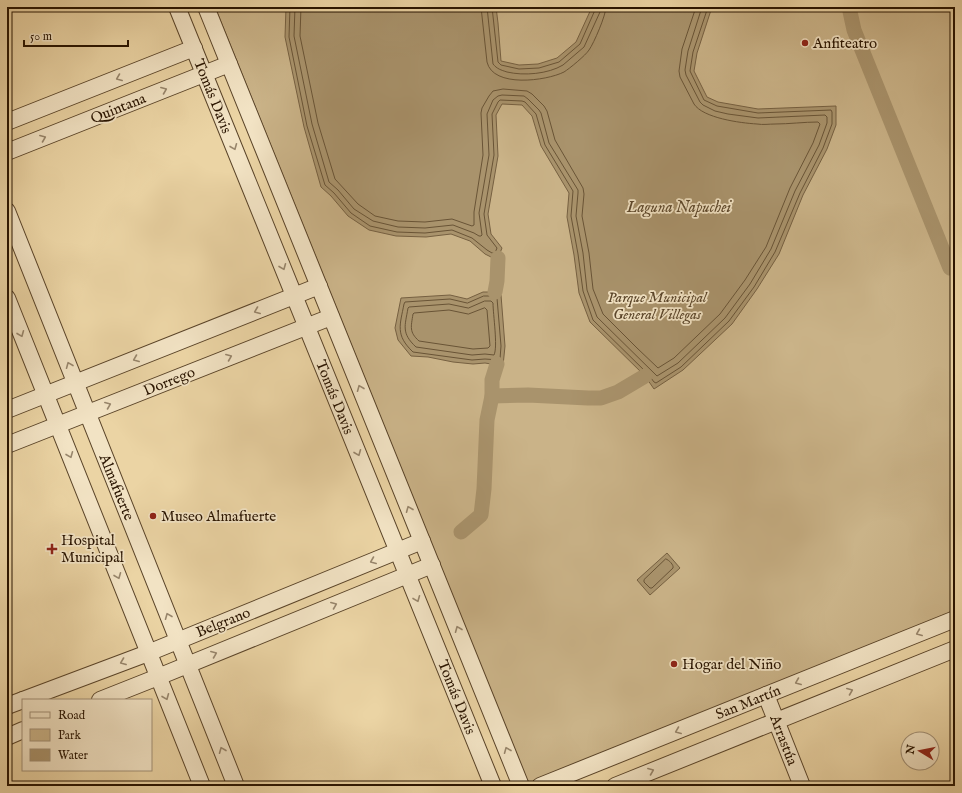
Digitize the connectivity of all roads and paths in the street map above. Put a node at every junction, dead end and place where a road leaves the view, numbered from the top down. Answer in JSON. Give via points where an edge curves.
{"nodes":[{"id":1,"x":177,"y":7,"type":"edge"},
{"id":2,"x":206,"y":7,"type":"edge"},
{"id":3,"x":194,"y":48,"type":"junction"},
{"id":4,"x":229,"y":64,"type":"junction"},
{"id":5,"x":204,"y":74,"type":"junction"},
{"id":6,"x":7,"y":122,"type":"edge"},
{"id":7,"x":7,"y":152,"type":"edge"},
{"id":8,"x":7,"y":211,"type":"edge"},
{"id":9,"x":319,"y":286,"type":"junction"},
{"id":10,"x":294,"y":296,"type":"junction"},
{"id":11,"x":7,"y":298,"type":"edge"},
{"id":12,"x":331,"y":317,"type":"junction"},
{"id":13,"x":307,"y":327,"type":"junction"},
{"id":14,"x":76,"y":383,"type":"junction"},
{"id":15,"x":46,"y":395,"type":"junction"},
{"id":16,"x":7,"y":410,"type":"edge"},
{"id":17,"x":88,"y":414,"type":"junction"},
{"id":18,"x":58,"y":426,"type":"junction"},
{"id":19,"x":7,"y":445,"type":"edge"},
{"id":20,"x":422,"y":541,"type":"junction"},
{"id":21,"x":398,"y":551,"type":"junction"},
{"id":22,"x":432,"y":565,"type":"junction"},
{"id":23,"x":407,"y":575,"type":"junction"},
{"id":24,"x":955,"y":619,"type":"edge"},
{"id":25,"x":178,"y":640,"type":"junction"},
{"id":26,"x":955,"y":648,"type":"edge"},
{"id":27,"x":148,"y":653,"type":"junction"},
{"id":28,"x":188,"y":665,"type":"junction"},
{"id":29,"x":158,"y":677,"type":"junction"},
{"id":30,"x":766,"y":695,"type":"junction"},
{"id":31,"x":26,"y":699,"type":"edge"},
{"id":32,"x":103,"y":699,"type":"edge"},
{"id":33,"x":22,"y":700,"type":"edge"},
{"id":34,"x":7,"y":706,"type":"edge"},
{"id":35,"x":777,"y":721,"type":"junction"},
{"id":36,"x":22,"y":730,"type":"edge"},
{"id":37,"x":7,"y":737,"type":"edge"},
{"id":38,"x":202,"y":786,"type":"edge"},
{"id":39,"x":236,"y":786,"type":"edge"},
{"id":40,"x":493,"y":786,"type":"edge"},
{"id":41,"x":521,"y":786,"type":"edge"},
{"id":42,"x":540,"y":786,"type":"edge"},
{"id":43,"x":615,"y":786,"type":"edge"},
{"id":44,"x":802,"y":786,"type":"edge"}],
"edges":[{"from":1,"to":3,"type":"street","name":"Tomás Davis"},
{"from":2,"to":4,"type":"street","name":"Tomás Davis"},
{"from":3,"to":5,"type":"street","name":"Tomás Davis"},
{"from":3,"to":6,"type":"street","name":"Quintana","one_way":true},
{"from":4,"to":5,"type":"street","name":"Quintana"},
{"from":4,"to":9,"type":"street","name":"Tomás Davis"},
{"from":7,"to":5,"type":"street","name":"Quintana","one_way":true},
{"from":5,"to":10,"type":"street","name":"Tomás Davis","one_way":true},
{"from":14,"to":8,"type":"street","name":"Almafuerte","one_way":true},
{"from":9,"to":10,"type":"street"},
{"from":9,"to":12,"type":"street","name":"Tomás Davis"},
{"from":10,"to":13,"type":"street","name":"Tomás Davis"},
{"from":10,"to":14,"type":"street","one_way":true},
{"from":11,"to":15,"type":"street","one_way":true},
{"from":12,"to":13,"type":"street","name":"Dorrego"},
{"from":20,"to":12,"type":"street","name":"Tomás Davis","one_way":true},
{"from":17,"to":13,"type":"street","name":"Dorrego","one_way":true},
{"from":13,"to":21,"type":"street","name":"Tomás Davis","one_way":true},
{"from":14,"to":15,"type":"street"},
{"from":14,"to":17,"type":"street","name":"Almafuerte"},
{"from":15,"to":16,"type":"street"},
{"from":15,"to":18,"type":"street"},
{"from":17,"to":18,"type":"street","name":"Dorrego"},
{"from":25,"to":17,"type":"street","name":"Almafuerte","one_way":true},
{"from":18,"to":19,"type":"street","name":"Dorrego"},
{"from":18,"to":27,"type":"street","one_way":true},
{"from":20,"to":21,"type":"street","name":"Belgrano"},
{"from":20,"to":22,"type":"street","name":"Tomás Davis"},
{"from":21,"to":23,"type":"street","name":"Tomás Davis"},
{"from":21,"to":25,"type":"street","name":"Belgrano","one_way":true},
{"from":22,"to":23,"type":"street","name":"Belgrano"},
{"from":41,"to":22,"type":"street","name":"Tomás Davis","one_way":true},
{"from":28,"to":23,"type":"street","name":"Belgrano","one_way":true},
{"from":23,"to":40,"type":"street","name":"Tomás Davis","one_way":true},
{"from":24,"to":30,"type":"street","name":"San Martín","one_way":true},
{"from":25,"to":27,"type":"street","name":"Belgrano"},
{"from":25,"to":28,"type":"street","name":"Almafuerte"},
{"from":35,"to":26,"type":"street","name":"San Martín","one_way":true},
{"from":27,"to":29,"type":"street"},
{"from":27,"to":31,"type":"street","name":"Belgrano","one_way":true},
{"from":28,"to":29,"type":"street","name":"Belgrano"},
{"from":39,"to":28,"type":"street","name":"Almafuerte","one_way":true},
{"from":29,"to":32,"type":"street","name":"Belgrano"},
{"from":29,"to":38,"type":"street","one_way":true},
{"from":30,"to":35,"type":"street","name":"Arrastúa"},
{"from":30,"to":42,"type":"street","name":"San Martín","one_way":true},
{"from":33,"to":34,"type":"street","name":"Belgrano"},
{"from":43,"to":35,"type":"street","name":"San Martín","one_way":true},
{"from":35,"to":44,"type":"street","name":"Arrastúa"},
{"from":36,"to":37,"type":"street"}]}
